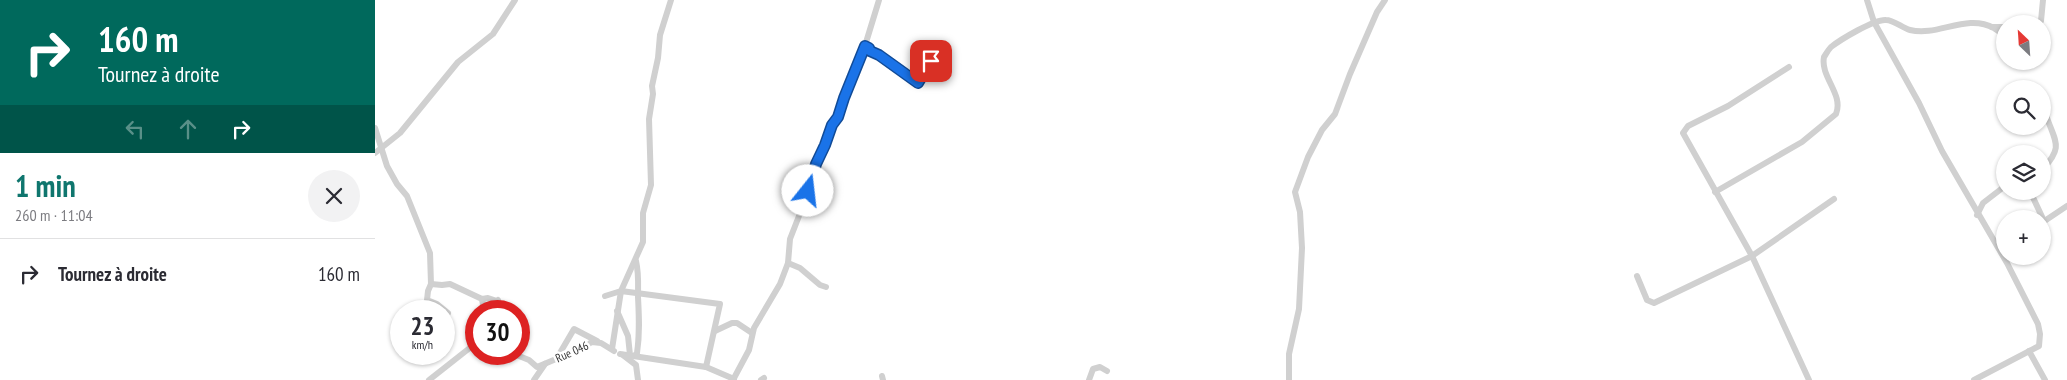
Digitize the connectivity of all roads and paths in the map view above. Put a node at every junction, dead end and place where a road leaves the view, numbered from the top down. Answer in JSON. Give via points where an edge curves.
{"nodes":[{"id":1,"x":515,"y":0,"type":"edge"},
{"id":2,"x":671,"y":0,"type":"edge"},
{"id":3,"x":879,"y":0,"type":"edge"},
{"id":4,"x":1385,"y":0,"type":"edge"},
{"id":5,"x":1867,"y":0,"type":"edge"},
{"id":6,"x":2043,"y":0,"type":"edge"},
{"id":7,"x":2042,"y":15,"type":"edge"},
{"id":8,"x":1874,"y":22,"type":"junction"},
{"id":9,"x":1991,"y":27,"type":"junction"},
{"id":10,"x":1996,"y":27,"type":"edge"},
{"id":11,"x":1996,"y":30,"type":"edge"},
{"id":12,"x":939,"y":45,"type":"dead end"},
{"id":13,"x":865,"y":46,"type":"junction"},
{"id":14,"x":1789,"y":67,"type":"dead end"},
{"id":15,"x":375,"y":128,"type":"edge"},
{"id":16,"x":2051,"y":129,"type":"edge"},
{"id":17,"x":380,"y":148,"type":"junction"},
{"id":18,"x":375,"y":153,"type":"edge"},
{"id":19,"x":2051,"y":160,"type":"edge"},
{"id":20,"x":1715,"y":192,"type":"junction"},
{"id":21,"x":1996,"y":193,"type":"edge"},
{"id":22,"x":1834,"y":199,"type":"dead end"},
{"id":23,"x":2067,"y":206,"type":"edge"},
{"id":24,"x":1977,"y":215,"type":"junction"},
{"id":25,"x":2051,"y":216,"type":"edge"},
{"id":26,"x":1996,"y":245,"type":"edge"},
{"id":27,"x":1752,"y":256,"type":"junction"},
{"id":28,"x":636,"y":260,"type":"junction"},
{"id":29,"x":788,"y":263,"type":"junction"},
{"id":30,"x":2008,"y":265,"type":"edge"},
{"id":31,"x":1637,"y":276,"type":"dead end"},
{"id":32,"x":431,"y":284,"type":"junction"},
{"id":33,"x":825,"y":287,"type":"dead end"},
{"id":34,"x":621,"y":291,"type":"junction"},
{"id":35,"x":638,"y":294,"type":"junction"},
{"id":36,"x":605,"y":296,"type":"dead end"},
{"id":37,"x":482,"y":299,"type":"joint"},
{"id":38,"x":427,"y":300,"type":"edge"},
{"id":39,"x":494,"y":300,"type":"edge"},
{"id":40,"x":617,"y":311,"type":"junction"},
{"id":41,"x":715,"y":331,"type":"junction"},
{"id":42,"x":752,"y":334,"type":"junction"},
{"id":43,"x":601,"y":343,"type":"junction"},
{"id":44,"x":612,"y":349,"type":"junction"},
{"id":45,"x":2029,"y":351,"type":"junction"},
{"id":46,"x":465,"y":352,"type":"edge"},
{"id":47,"x":620,"y":354,"type":"junction"},
{"id":48,"x":632,"y":355,"type":"junction"},
{"id":49,"x":557,"y":358,"type":"junction"},
{"id":50,"x":530,"y":361,"type":"edge"},
{"id":51,"x":546,"y":363,"type":"junction"},
{"id":52,"x":706,"y":367,"type":"junction"},
{"id":53,"x":1107,"y":371,"type":"dead end"},
{"id":54,"x":429,"y":380,"type":"edge"},
{"id":55,"x":534,"y":380,"type":"edge"},
{"id":56,"x":638,"y":380,"type":"edge"},
{"id":57,"x":733,"y":380,"type":"edge"},
{"id":58,"x":1089,"y":380,"type":"edge"},
{"id":59,"x":1289,"y":380,"type":"edge"},
{"id":60,"x":1809,"y":380,"type":"edge"},
{"id":61,"x":1974,"y":380,"type":"edge"},
{"id":62,"x":2045,"y":380,"type":"edge"}],
"edges":[{"from":1,"to":17,"type":"street","via":[[493,34],[458,62],[400,133]]},
{"from":2,"to":28,"type":"street","via":[[660,35],[652,86],[649,119],[651,186],[643,213],[643,242]]},
{"from":3,"to":13,"type":"street"},
{"from":4,"to":59,"type":"street","via":[[1377,12],[1335,114],[1322,130],[1308,157],[1295,192],[1302,248],[1299,309],[1289,354]]},
{"from":5,"to":8,"type":"street"},
{"from":6,"to":7,"type":"street"},
{"from":8,"to":9,"type":"street","via":[[1886,19],[1919,31],[1978,22]]},
{"from":8,"to":20,"type":"street","via":[[1829,48],[1824,57],[1828,81],[1839,107],[1836,114],[1801,142]]},
{"from":8,"to":24,"type":"street"},
{"from":9,"to":10,"type":"street"},
{"from":9,"to":11,"type":"street"},
{"from":12,"to":13,"type":"street","via":[[918,83]]},
{"from":13,"to":29,"type":"street","via":[[816,164],[790,239]]},
{"from":14,"to":20,"type":"street","via":[[1728,106],[1688,126],[1683,132]]},
{"from":15,"to":17,"type":"street"},
{"from":16,"to":19,"type":"street","via":[[2057,146]]},
{"from":17,"to":18,"type":"street"},
{"from":17,"to":32,"type":"street","via":[[424,235],[430,253]]},
{"from":20,"to":27,"type":"street"},
{"from":21,"to":24,"type":"street","via":[[1983,203]]},
{"from":22,"to":27,"type":"street"},
{"from":23,"to":25,"type":"street"},
{"from":24,"to":26,"type":"street"},
{"from":27,"to":31,"type":"street","via":[[1654,303],[1647,300]]},
{"from":27,"to":60,"type":"street"},
{"from":28,"to":34,"type":"street"},
{"from":28,"to":35,"type":"street"},
{"from":29,"to":33,"type":"street"},
{"from":29,"to":42,"type":"street"},
{"from":30,"to":45,"type":"street","via":[[2038,324],[2039,346]]},
{"from":32,"to":37,"type":"street","via":[[450,284]]},
{"from":32,"to":38,"type":"street"},
{"from":34,"to":35,"type":"street"},
{"from":34,"to":36,"type":"street"},
{"from":34,"to":40,"type":"street"},
{"from":35,"to":41,"type":"street","via":[[720,304]]},
{"from":35,"to":48,"type":"street","via":[[640,329],[637,352]]},
{"from":37,"to":39,"type":"street"},
{"from":40,"to":44,"type":"street"},
{"from":40,"to":48,"type":"street"},
{"from":41,"to":42,"type":"street","via":[[737,323]]},
{"from":41,"to":52,"type":"street"},
{"from":42,"to":57,"type":"street","via":[[749,350]]},
{"from":43,"to":44,"type":"street","name":"Rue 046"},
{"from":43,"to":49,"type":"street","name":"Rue 046","via":[[592,342]]},
{"from":43,"to":49,"type":"street","via":[[574,329]]},
{"from":44,"to":47,"type":"street","name":"Rue 046"},
{"from":45,"to":61,"type":"street"},
{"from":45,"to":62,"type":"street"},
{"from":46,"to":54,"type":"street"},
{"from":47,"to":48,"type":"street"},
{"from":47,"to":56,"type":"street","name":"Rue 046","via":[[636,365]]},
{"from":48,"to":52,"type":"street"},
{"from":49,"to":51,"type":"street","name":"Rue 046"},
{"from":50,"to":51,"type":"street","via":[[537,367]]},
{"from":51,"to":55,"type":"street"},
{"from":52,"to":57,"type":"street"},
{"from":53,"to":58,"type":"street","via":[[1099,367],[1093,369]]}]}
